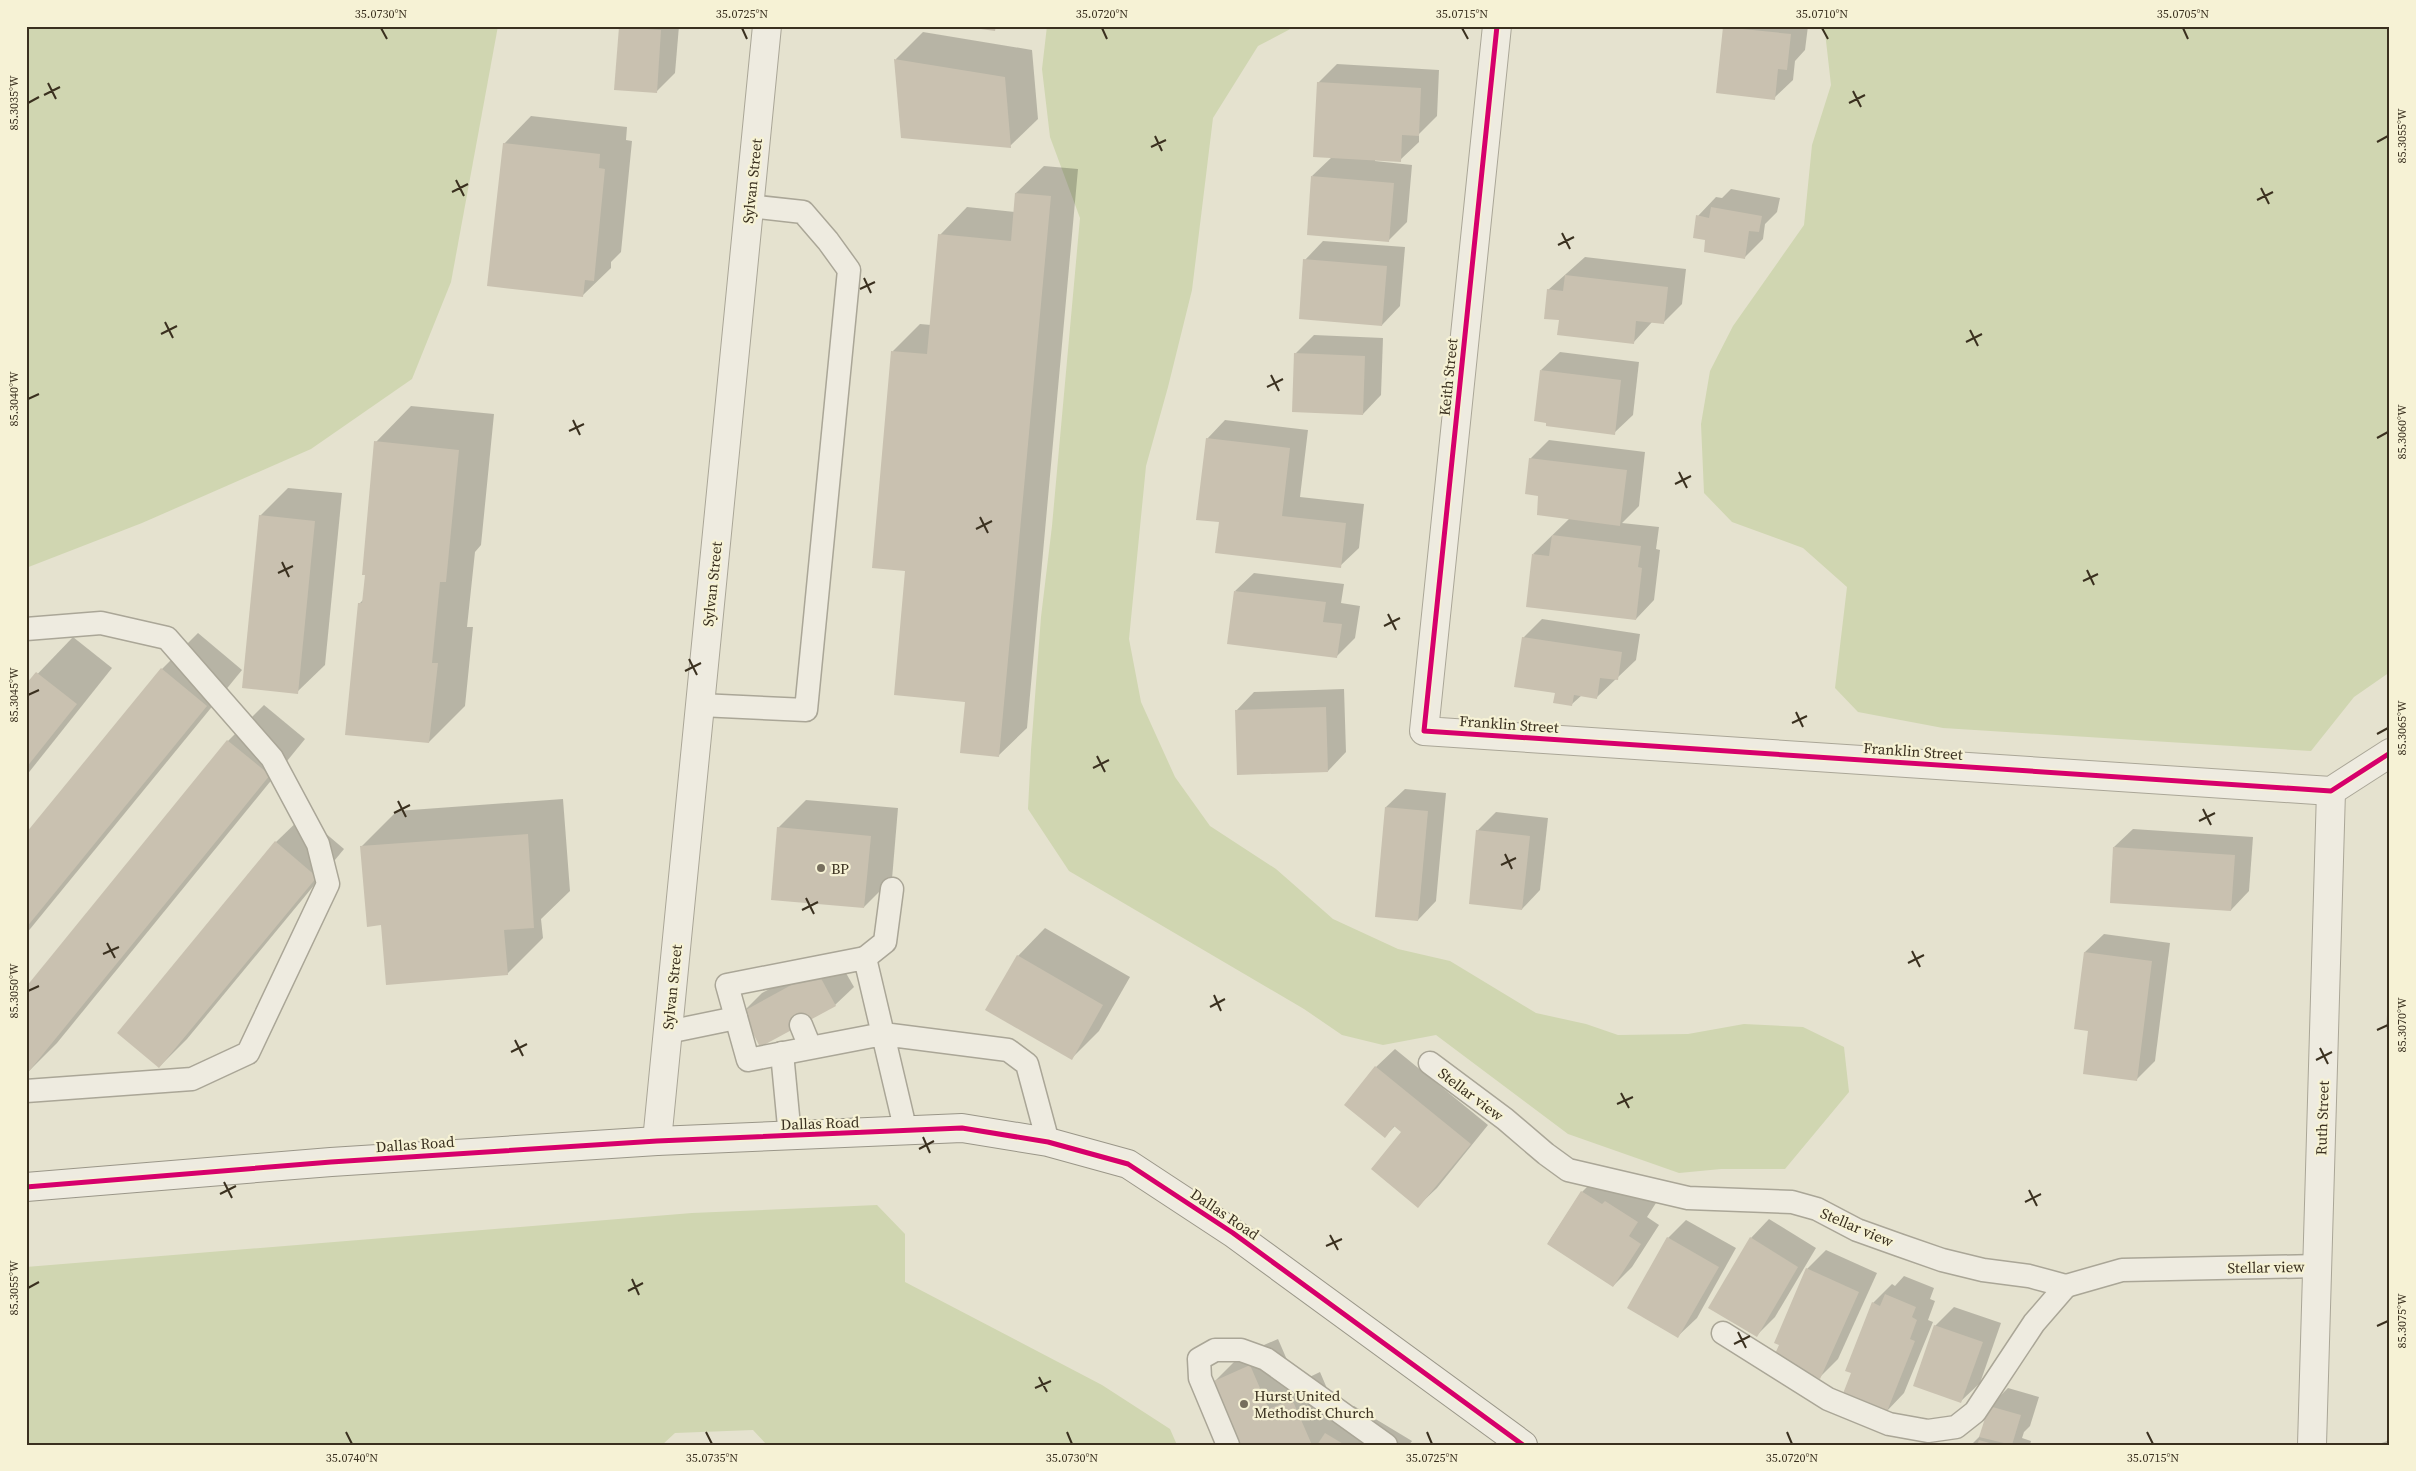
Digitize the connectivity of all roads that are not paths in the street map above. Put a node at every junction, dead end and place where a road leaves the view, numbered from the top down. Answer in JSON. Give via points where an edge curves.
{"nodes":[{"id":1,"x":767,"y":26,"type":"edge"},
{"id":2,"x":1497,"y":26,"type":"edge"},
{"id":3,"x":749,"y":206,"type":"junction"},
{"id":4,"x":26,"y":629,"type":"edge"},
{"id":5,"x":700,"y":705,"type":"junction"},
{"id":6,"x":1424,"y":731,"type":"joint"},
{"id":7,"x":2390,"y":753,"type":"edge"},
{"id":8,"x":2331,"y":791,"type":"junction"},
{"id":9,"x":892,"y":889,"type":"dead end"},
{"id":10,"x":864,"y":958,"type":"junction"},
{"id":11,"x":736,"y":1018,"type":"junction"},
{"id":12,"x":801,"y":1025,"type":"dead end"},
{"id":13,"x":668,"y":1032,"type":"junction"},
{"id":14,"x":883,"y":1034,"type":"junction"},
{"id":15,"x":810,"y":1047,"type":"junction"},
{"id":16,"x":782,"y":1053,"type":"junction"},
{"id":17,"x":1430,"y":1063,"type":"dead end"},
{"id":18,"x":26,"y":1091,"type":"edge"},
{"id":19,"x":906,"y":1132,"type":"junction"},
{"id":20,"x":790,"y":1137,"type":"junction"},
{"id":21,"x":657,"y":1141,"type":"junction"},
{"id":22,"x":1048,"y":1142,"type":"junction"},
{"id":23,"x":26,"y":1187,"type":"edge"},
{"id":24,"x":2318,"y":1266,"type":"junction"},
{"id":25,"x":2066,"y":1286,"type":"junction"},
{"id":26,"x":1723,"y":1333,"type":"dead end"},
{"id":27,"x":1228,"y":1445,"type":"edge"},
{"id":28,"x":1386,"y":1445,"type":"edge"},
{"id":29,"x":1523,"y":1445,"type":"edge"},
{"id":30,"x":2312,"y":1445,"type":"edge"}],
"edges":[{"from":1,"to":3,"type":"street","name":"Sylvan Street"},
{"from":2,"to":6,"type":"street","name":"Keith Street"},
{"from":3,"to":5,"type":"street","name":"Sylvan Street"},
{"from":3,"to":5,"type":"lane","via":[[803,212],[849,270],[807,700],[806,710]]},
{"from":4,"to":18,"type":"lane","via":[[101,623],[167,638],[272,758],[318,844],[328,884],[248,1053],[192,1079]]},
{"from":5,"to":13,"type":"street","name":"Sylvan Street"},
{"from":6,"to":8,"type":"street","name":"Franklin Street"},
{"from":7,"to":8,"type":"street"},
{"from":8,"to":24,"type":"street","name":"Ruth Street"},
{"from":9,"to":10,"type":"lane","via":[[884,942]]},
{"from":10,"to":11,"type":"lane","via":[[784,981],[728,985]]},
{"from":10,"to":14,"type":"lane"},
{"from":11,"to":13,"type":"lane"},
{"from":11,"to":16,"type":"lane","via":[[748,1060]]},
{"from":12,"to":15,"type":"lane"},
{"from":13,"to":21,"type":"street","name":"Sylvan Street"},
{"from":14,"to":15,"type":"lane"},
{"from":14,"to":19,"type":"lane"},
{"from":14,"to":22,"type":"lane","via":[[1008,1050],[1027,1064]]},
{"from":15,"to":16,"type":"lane"},
{"from":16,"to":20,"type":"lane"},
{"from":17,"to":25,"type":"lane","name":"Stellar view","via":[[1568,1170],[1688,1198],[1792,1202],[1942,1260]]},
{"from":19,"to":20,"type":"street","name":"Dallas Road"},
{"from":19,"to":22,"type":"street","name":"Dallas Road","via":[[962,1128]]},
{"from":20,"to":21,"type":"street","name":"Dallas Road"},
{"from":21,"to":23,"type":"street","name":"Dallas Road","via":[[331,1162]]},
{"from":22,"to":29,"type":"street","name":"Dallas Road","via":[[1128,1164],[1233,1233]]},
{"from":24,"to":25,"type":"lane","name":"Stellar view","via":[[2122,1270]]},
{"from":24,"to":30,"type":"street","name":"Ruth Street"},
{"from":25,"to":26,"type":"lane","via":[[2034,1323],[1975,1412],[1956,1427],[1928,1431],[1889,1424],[1828,1399]]},
{"from":27,"to":28,"type":"lane","via":[[1200,1378],[1199,1359],[1215,1350],[1241,1350],[1266,1359]]}]}
